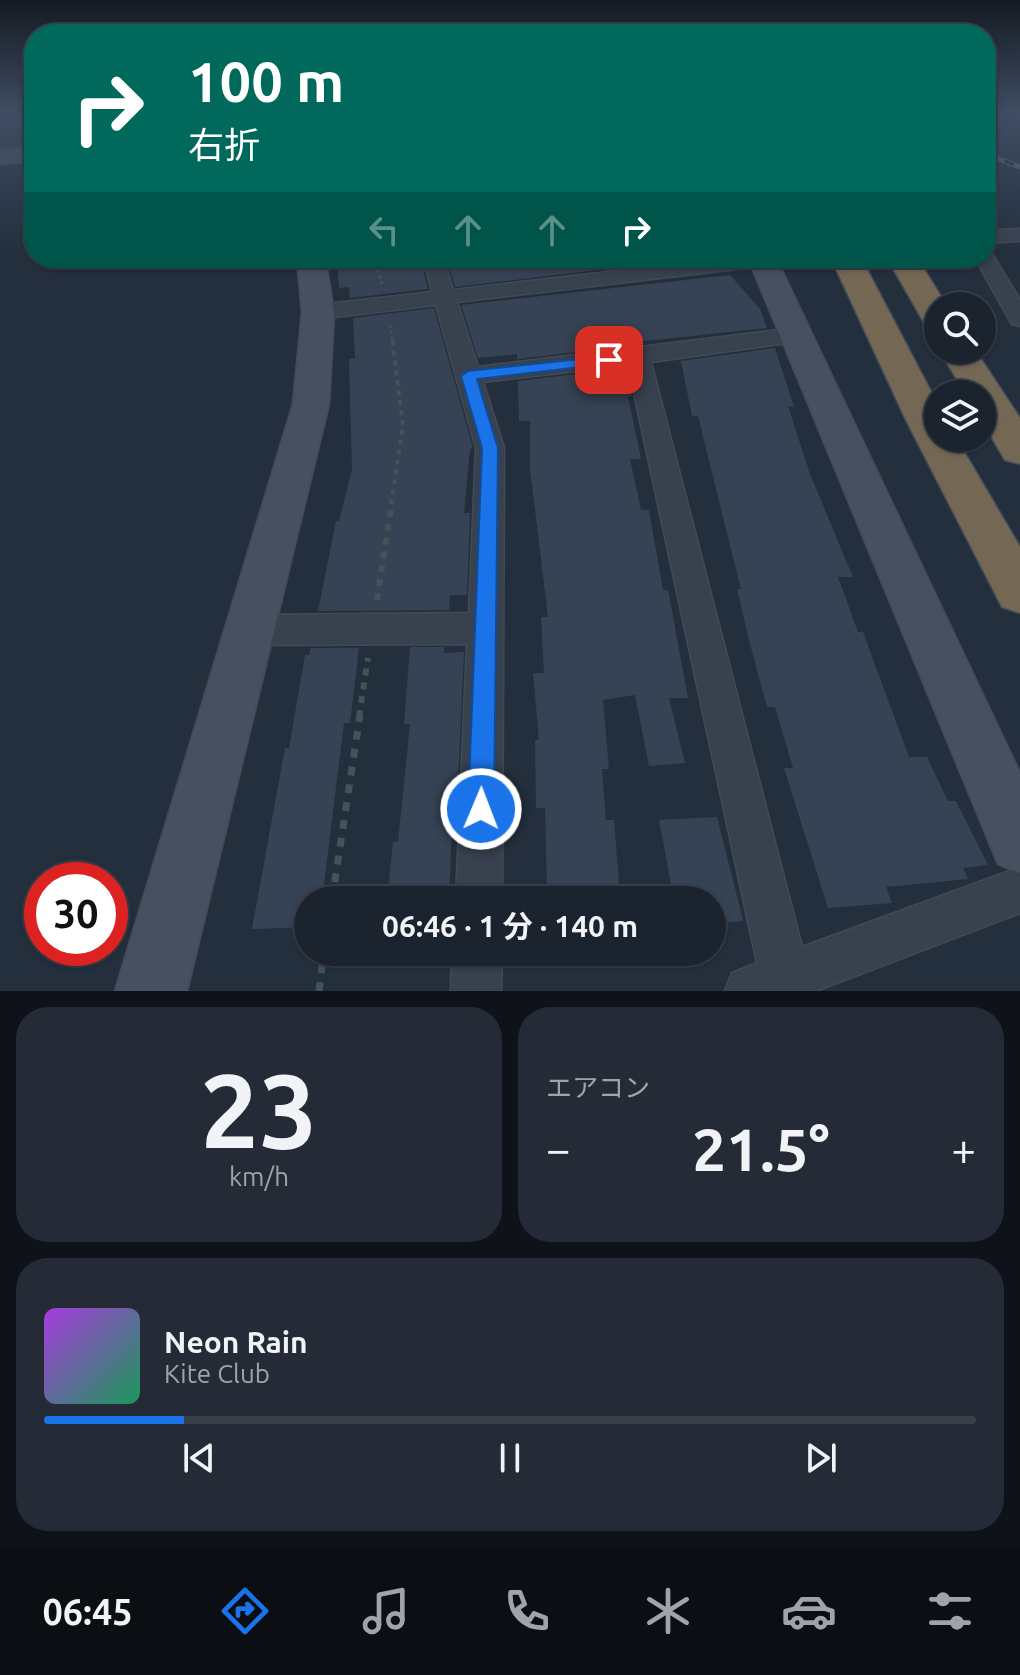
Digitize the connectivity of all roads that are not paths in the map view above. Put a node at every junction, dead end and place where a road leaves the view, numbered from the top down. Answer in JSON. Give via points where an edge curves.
{"nodes":[{"id":1,"x":1020,"y":235,"type":"edge"},
{"id":2,"x":996,"y":236,"type":"edge"},
{"id":3,"x":312,"y":268,"type":"edge"},
{"id":4,"x":436,"y":268,"type":"edge"},
{"id":5,"x":565,"y":268,"type":"edge"},
{"id":6,"x":688,"y":268,"type":"edge"},
{"id":7,"x":766,"y":268,"type":"edge"},
{"id":8,"x":851,"y":268,"type":"edge"},
{"id":9,"x":908,"y":268,"type":"edge"},
{"id":10,"x":991,"y":268,"type":"edge"},
{"id":11,"x":573,"y":282,"type":"junction"},
{"id":12,"x":924,"y":295,"type":"edge"},
{"id":13,"x":445,"y":297,"type":"junction"},
{"id":14,"x":318,"y":312,"type":"junction"},
{"id":15,"x":1019,"y":316,"type":"edge"},
{"id":16,"x":795,"y":335,"type":"junction"},
{"id":17,"x":638,"y":357,"type":"junction"},
{"id":18,"x":966,"y":364,"type":"edge"},
{"id":19,"x":468,"y":376,"type":"junction"},
{"id":20,"x":1020,"y":450,"type":"edge"},
{"id":21,"x":1020,"y":592,"type":"edge"},
{"id":22,"x":485,"y":628,"type":"junction"},
{"id":23,"x":250,"y":630,"type":"junction"},
{"id":24,"x":1020,"y":842,"type":"edge"},
{"id":25,"x":479,"y":886,"type":"edge"},
{"id":26,"x":1020,"y":890,"type":"edge"},
{"id":27,"x":477,"y":966,"type":"edge"},
{"id":28,"x":767,"y":985,"type":"edge"},
{"id":29,"x":151,"y":991,"type":"edge"},
{"id":30,"x":476,"y":991,"type":"edge"}],
"edges":[{"from":1,"to":2,"type":"street"},
{"from":3,"to":14,"type":"street"},
{"from":4,"to":13,"type":"street"},
{"from":5,"to":11,"type":"street"},
{"from":6,"to":11,"type":"street"},
{"from":7,"to":16,"type":"street"},
{"from":8,"to":21,"type":"highway"},
{"from":9,"to":12,"type":"highway"},
{"from":10,"to":15,"type":"street"},
{"from":11,"to":13,"type":"street"},
{"from":13,"to":14,"type":"street"},
{"from":13,"to":19,"type":"street"},
{"from":14,"to":23,"type":"street","via":[[311,404]]},
{"from":16,"to":17,"type":"street"},
{"from":16,"to":24,"type":"street"},
{"from":17,"to":19,"type":"street"},
{"from":17,"to":28,"type":"street"},
{"from":18,"to":20,"type":"highway"},
{"from":19,"to":22,"type":"street","via":[[490,448]]},
{"from":22,"to":23,"type":"street"},
{"from":22,"to":25,"type":"street"},
{"from":23,"to":29,"type":"street"},
{"from":26,"to":28,"type":"street"},
{"from":27,"to":30,"type":"street"}]}
